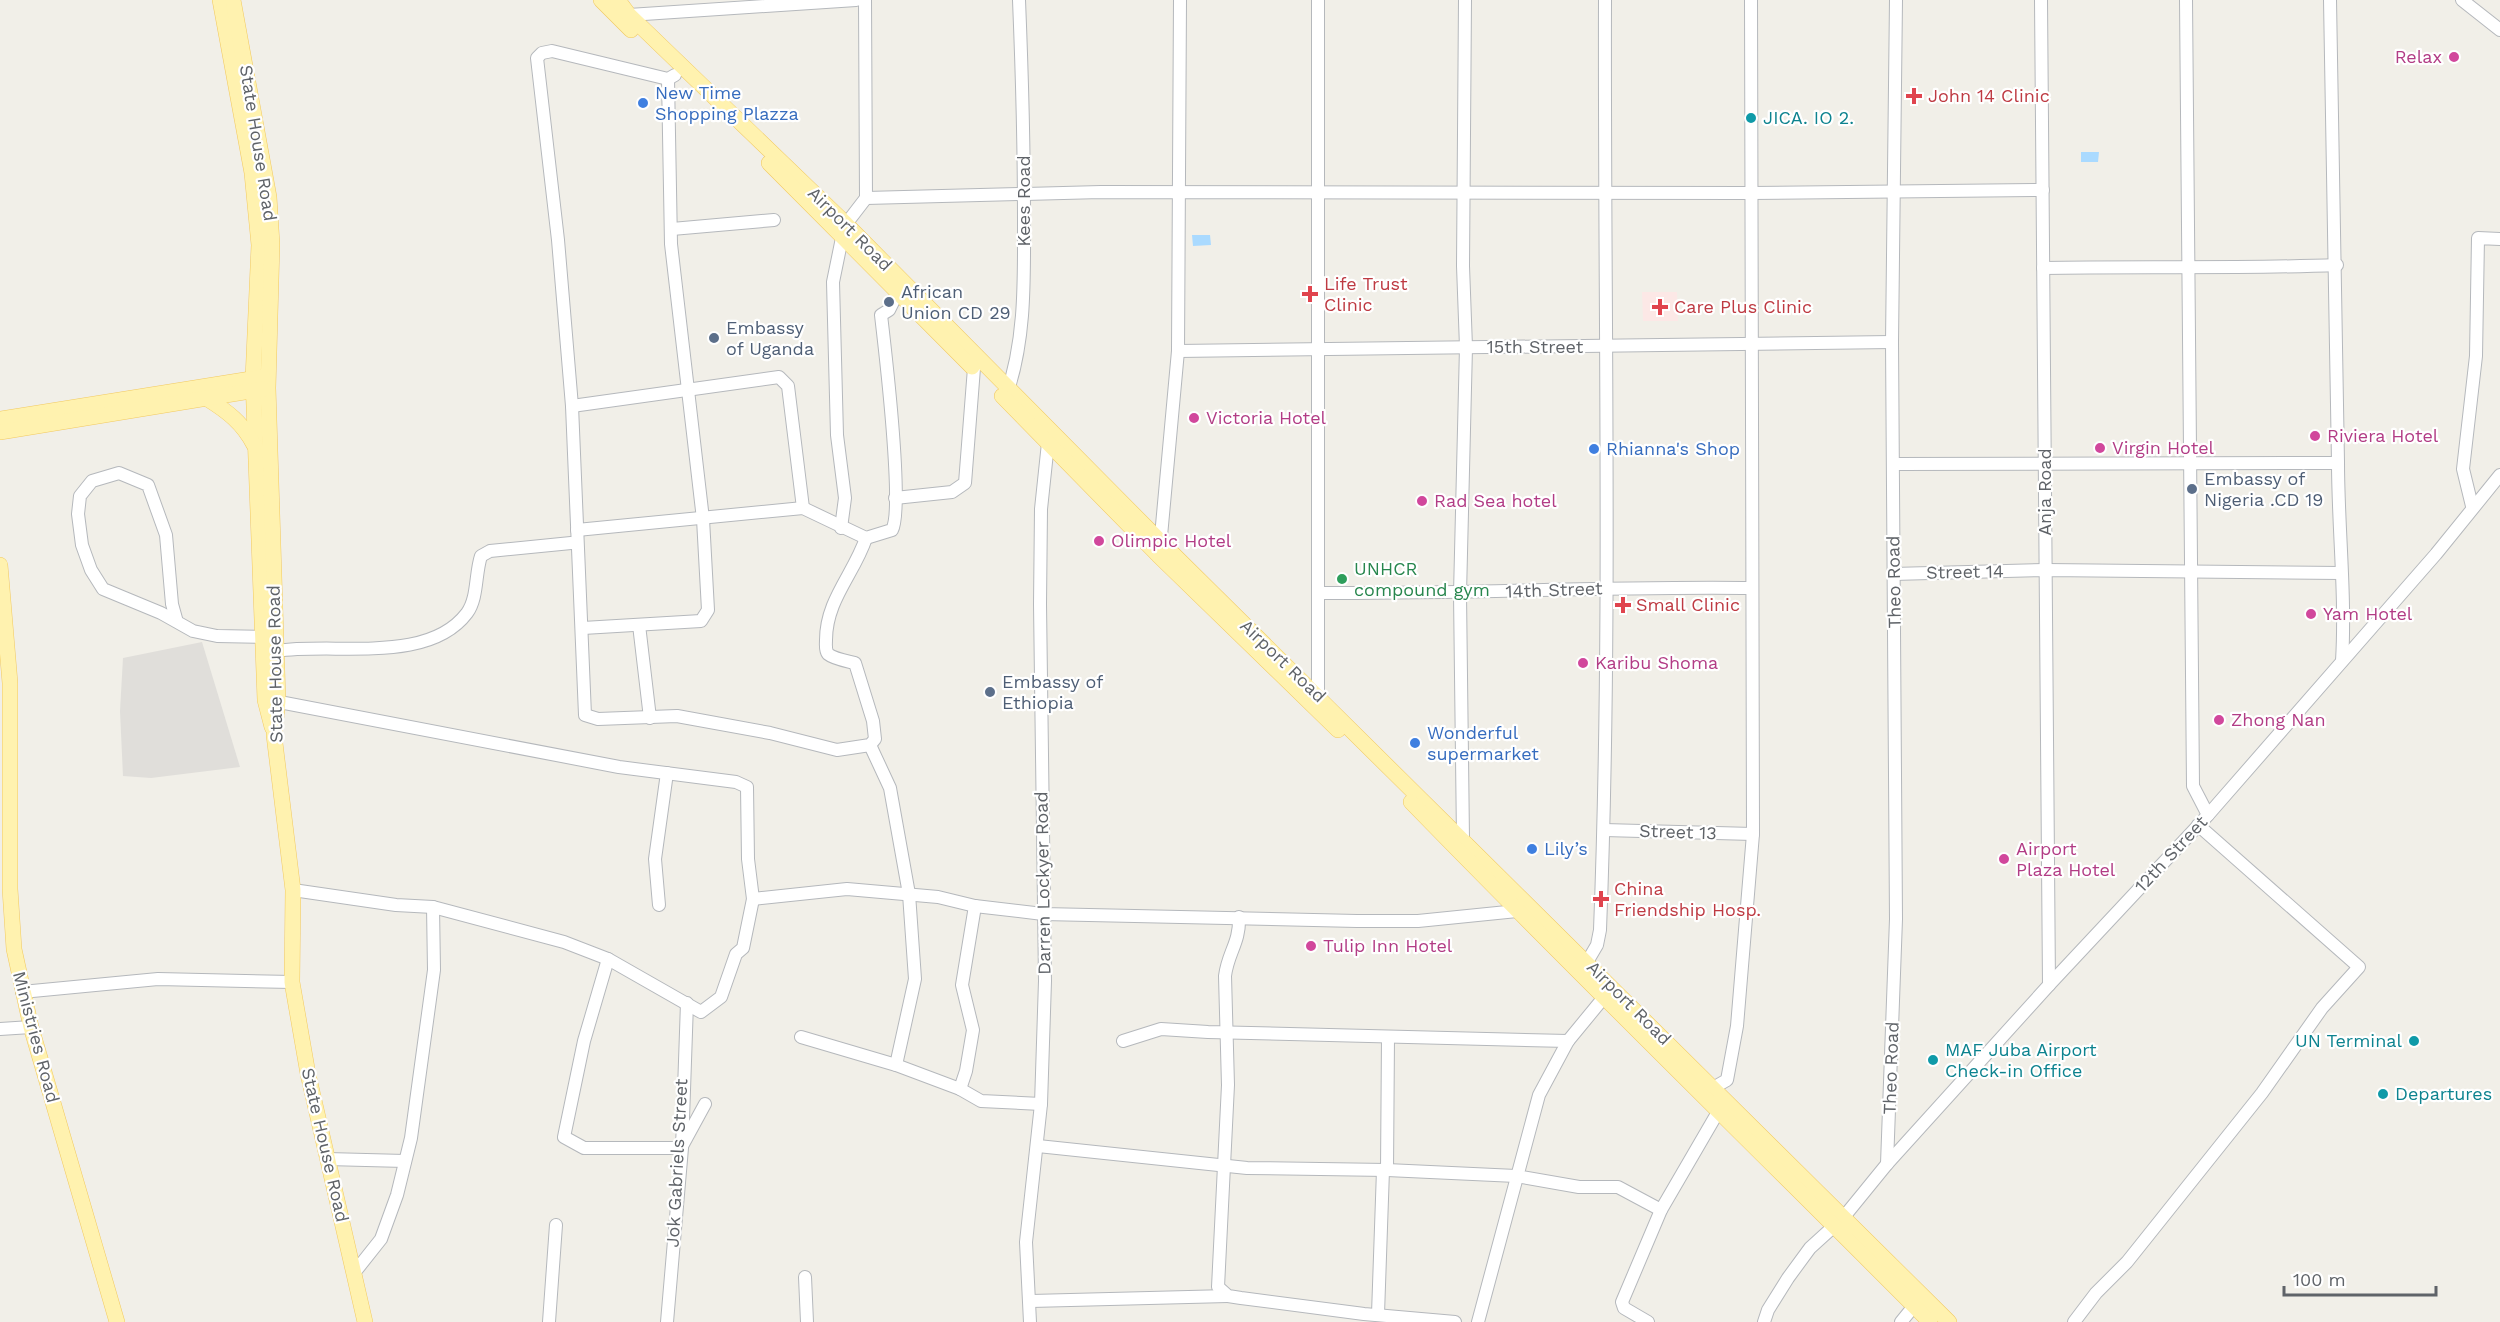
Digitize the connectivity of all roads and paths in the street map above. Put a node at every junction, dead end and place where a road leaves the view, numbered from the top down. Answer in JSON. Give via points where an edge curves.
{"nodes":[{"id":1,"x":220,"y":0,"type":"edge"},
{"id":2,"x":233,"y":0,"type":"edge"},
{"id":3,"x":601,"y":0,"type":"edge"},
{"id":4,"x":618,"y":0,"type":"edge"},
{"id":5,"x":856,"y":0,"type":"edge"},
{"id":6,"x":865,"y":0,"type":"edge"},
{"id":7,"x":1019,"y":0,"type":"edge"},
{"id":8,"x":1180,"y":0,"type":"edge"},
{"id":9,"x":1318,"y":0,"type":"edge"},
{"id":10,"x":1465,"y":0,"type":"edge"},
{"id":11,"x":1605,"y":0,"type":"edge"},
{"id":12,"x":1751,"y":0,"type":"edge"},
{"id":13,"x":1896,"y":0,"type":"edge"},
{"id":14,"x":2041,"y":0,"type":"edge"},
{"id":15,"x":2186,"y":0,"type":"edge"},
{"id":16,"x":2330,"y":0,"type":"edge"},
{"id":17,"x":2462,"y":0,"type":"edge"},
{"id":18,"x":728,"y":5,"type":"edge"},
{"id":19,"x":629,"y":15,"type":"junction"},
{"id":20,"x":2500,"y":30,"type":"edge"},
{"id":21,"x":236,"y":54,"type":"junction"},
{"id":22,"x":671,"y":77,"type":"junction"},
{"id":23,"x":1893,"y":190,"type":"junction"},
{"id":24,"x":2043,"y":190,"type":"junction"},
{"id":25,"x":1318,"y":191,"type":"junction"},
{"id":26,"x":1463,"y":191,"type":"junction"},
{"id":27,"x":1024,"y":192,"type":"junction"},
{"id":28,"x":1180,"y":192,"type":"junction"},
{"id":29,"x":1604,"y":192,"type":"junction"},
{"id":30,"x":1750,"y":193,"type":"junction"},
{"id":31,"x":866,"y":198,"type":"junction"},
{"id":32,"x":774,"y":220,"type":"dead end"},
{"id":33,"x":672,"y":229,"type":"junction"},
{"id":34,"x":844,"y":231,"type":"junction"},
{"id":35,"x":2500,"y":238,"type":"edge"},
{"id":36,"x":2189,"y":265,"type":"junction"},
{"id":37,"x":2337,"y":265,"type":"junction"},
{"id":38,"x":2043,"y":268,"type":"junction"},
{"id":39,"x":898,"y":292,"type":"junction"},
{"id":40,"x":1892,"y":342,"type":"junction"},
{"id":41,"x":1751,"y":345,"type":"junction"},
{"id":42,"x":1318,"y":347,"type":"junction"},
{"id":43,"x":1466,"y":347,"type":"junction"},
{"id":44,"x":1608,"y":347,"type":"junction"},
{"id":45,"x":1178,"y":351,"type":"junction"},
{"id":46,"x":974,"y":368,"type":"junction"},
{"id":47,"x":261,"y":383,"type":"junction"},
{"id":48,"x":688,"y":390,"type":"junction"},
{"id":49,"x":1007,"y":394,"type":"junction"},
{"id":50,"x":206,"y":398,"type":"junction"},
{"id":51,"x":572,"y":406,"type":"junction"},
{"id":52,"x":64,"y":415,"type":"junction"},
{"id":53,"x":0,"y":419,"type":"edge"},
{"id":54,"x":0,"y":432,"type":"edge"},
{"id":55,"x":1048,"y":443,"type":"junction"},
{"id":56,"x":255,"y":447,"type":"junction"},
{"id":57,"x":2191,"y":462,"type":"junction"},
{"id":58,"x":2338,"y":463,"type":"junction"},
{"id":59,"x":1894,"y":464,"type":"junction"},
{"id":60,"x":2045,"y":464,"type":"junction"},
{"id":61,"x":2500,"y":475,"type":"edge"},
{"id":62,"x":895,"y":498,"type":"junction"},
{"id":63,"x":2472,"y":506,"type":"junction"},
{"id":64,"x":803,"y":508,"type":"junction"},
{"id":65,"x":703,"y":519,"type":"junction"},
{"id":66,"x":841,"y":528,"type":"junction"},
{"id":67,"x":577,"y":530,"type":"junction"},
{"id":68,"x":866,"y":538,"type":"junction"},
{"id":69,"x":571,"y":543,"type":"dead end"},
{"id":70,"x":1160,"y":549,"type":"junction"},
{"id":71,"x":0,"y":565,"type":"edge"},
{"id":72,"x":2046,"y":570,"type":"junction"},
{"id":73,"x":2192,"y":571,"type":"junction"},
{"id":74,"x":2341,"y":573,"type":"junction"},
{"id":75,"x":1893,"y":574,"type":"junction"},
{"id":76,"x":1607,"y":588,"type":"junction"},
{"id":77,"x":1752,"y":588,"type":"junction"},
{"id":78,"x":1319,"y":593,"type":"junction"},
{"id":79,"x":1460,"y":594,"type":"junction"},
{"id":80,"x":177,"y":622,"type":"junction"},
{"id":81,"x":639,"y":625,"type":"junction"},
{"id":82,"x":583,"y":628,"type":"junction"},
{"id":83,"x":272,"y":642,"type":"junction"},
{"id":84,"x":2342,"y":661,"type":"junction"},
{"id":85,"x":4,"y":662,"type":"edge"},
{"id":86,"x":5,"y":684,"type":"edge"},
{"id":87,"x":1318,"y":696,"type":"junction"},
{"id":88,"x":272,"y":700,"type":"junction"},
{"id":89,"x":5,"y":707,"type":"edge"},
{"id":90,"x":650,"y":718,"type":"junction"},
{"id":91,"x":870,"y":745,"type":"junction"},
{"id":92,"x":667,"y":773,"type":"junction"},
{"id":93,"x":2208,"y":815,"type":"junction"},
{"id":94,"x":2198,"y":825,"type":"junction"},
{"id":95,"x":1604,"y":830,"type":"junction"},
{"id":96,"x":1753,"y":834,"type":"junction"},
{"id":97,"x":1460,"y":844,"type":"junction"},
{"id":98,"x":293,"y":890,"type":"junction"},
{"id":99,"x":909,"y":894,"type":"junction"},
{"id":100,"x":753,"y":899,"type":"junction"},
{"id":101,"x":659,"y":904,"type":"dead end"},
{"id":102,"x":975,"y":906,"type":"junction"},
{"id":103,"x":434,"y":907,"type":"junction"},
{"id":104,"x":1517,"y":912,"type":"junction"},
{"id":105,"x":1043,"y":914,"type":"junction"},
{"id":106,"x":1239,"y":917,"type":"junction"},
{"id":107,"x":608,"y":959,"type":"junction"},
{"id":108,"x":1587,"y":962,"type":"junction"},
{"id":109,"x":292,"y":982,"type":"junction"},
{"id":110,"x":2049,"y":985,"type":"junction"},
{"id":111,"x":22,"y":992,"type":"junction"},
{"id":112,"x":1605,"y":996,"type":"junction"},
{"id":113,"x":687,"y":1004,"type":"junction"},
{"id":114,"x":31,"y":1027,"type":"junction"},
{"id":115,"x":0,"y":1029,"type":"edge"},
{"id":116,"x":1226,"y":1032,"type":"junction"},
{"id":117,"x":801,"y":1036,"type":"dead end"},
{"id":118,"x":1388,"y":1037,"type":"junction"},
{"id":119,"x":1123,"y":1041,"type":"dead end"},
{"id":120,"x":1568,"y":1041,"type":"junction"},
{"id":121,"x":896,"y":1065,"type":"junction"},
{"id":122,"x":1713,"y":1088,"type":"junction"},
{"id":123,"x":960,"y":1089,"type":"junction"},
{"id":124,"x":705,"y":1104,"type":"dead end"},
{"id":125,"x":1041,"y":1104,"type":"junction"},
{"id":126,"x":1718,"y":1112,"type":"junction"},
{"id":127,"x":1038,"y":1146,"type":"junction"},
{"id":128,"x":327,"y":1159,"type":"junction"},
{"id":129,"x":405,"y":1161,"type":"junction"},
{"id":130,"x":1887,"y":1164,"type":"junction"},
{"id":131,"x":1225,"y":1166,"type":"junction"},
{"id":132,"x":1385,"y":1170,"type":"junction"},
{"id":133,"x":1516,"y":1176,"type":"junction"},
{"id":134,"x":1661,"y":1210,"type":"junction"},
{"id":135,"x":1838,"y":1222,"type":"junction"},
{"id":136,"x":556,"y":1226,"type":"dead end"},
{"id":137,"x":354,"y":1273,"type":"junction"},
{"id":138,"x":805,"y":1277,"type":"dead end"},
{"id":139,"x":1228,"y":1296,"type":"junction"},
{"id":140,"x":1031,"y":1301,"type":"dead end"},
{"id":141,"x":1914,"y":1306,"type":"junction"},
{"id":142,"x":1378,"y":1314,"type":"junction"},
{"id":143,"x":1451,"y":1321,"type":"edge"},
{"id":144,"x":117,"y":1322,"type":"edge"},
{"id":145,"x":365,"y":1322,"type":"edge"},
{"id":146,"x":549,"y":1322,"type":"edge"},
{"id":147,"x":667,"y":1322,"type":"edge"},
{"id":148,"x":807,"y":1322,"type":"edge"},
{"id":149,"x":1030,"y":1322,"type":"edge"},
{"id":150,"x":1479,"y":1322,"type":"edge"},
{"id":151,"x":1648,"y":1322,"type":"edge"},
{"id":152,"x":1764,"y":1322,"type":"edge"},
{"id":153,"x":1901,"y":1322,"type":"edge"},
{"id":154,"x":1930,"y":1322,"type":"edge"},
{"id":155,"x":1949,"y":1322,"type":"edge"},
{"id":156,"x":2074,"y":1322,"type":"edge"}],
"edges":[{"from":1,"to":21,"type":"main road"},
{"from":2,"to":21,"type":"main road","name":"State House Road"},
{"from":3,"to":22,"type":"main road","name":"Airport Road"},
{"from":4,"to":19,"type":"main road","name":"Airport Road"},
{"from":5,"to":18,"type":"street"},
{"from":6,"to":31,"type":"street"},
{"from":7,"to":27,"type":"street","name":"Kees Road"},
{"from":8,"to":28,"type":"street"},
{"from":9,"to":25,"type":"street"},
{"from":10,"to":26,"type":"street"},
{"from":11,"to":29,"type":"street"},
{"from":12,"to":30,"type":"street"},
{"from":13,"to":23,"type":"street","name":"Theo Road"},
{"from":14,"to":24,"type":"street","name":"Anja Road"},
{"from":15,"to":36,"type":"street"},
{"from":16,"to":37,"type":"street"},
{"from":17,"to":20,"type":"street"},
{"from":18,"to":19,"type":"street"},
{"from":19,"to":34,"type":"main road","name":"Airport Road"},
{"from":21,"to":47,"type":"main road","via":[[256,156],[265,301]]},
{"from":22,"to":33,"type":"street"},
{"from":22,"to":34,"type":"main road","name":"Airport Road"},
{"from":22,"to":51,"type":"street","via":[[552,51],[537,58]]},
{"from":23,"to":24,"type":"street"},
{"from":23,"to":30,"type":"street"},
{"from":23,"to":40,"type":"street","name":"Theo Road"},
{"from":24,"to":38,"type":"street","name":"Anja Road"},
{"from":25,"to":26,"type":"street"},
{"from":25,"to":28,"type":"street"},
{"from":25,"to":42,"type":"street"},
{"from":26,"to":29,"type":"street"},
{"from":26,"to":43,"type":"street"},
{"from":27,"to":28,"type":"street"},
{"from":27,"to":31,"type":"street"},
{"from":27,"to":49,"type":"street","name":"Kees Road","via":[[1018,356]]},
{"from":28,"to":45,"type":"street"},
{"from":29,"to":30,"type":"street"},
{"from":29,"to":44,"type":"street"},
{"from":30,"to":41,"type":"street"},
{"from":31,"to":34,"type":"street"},
{"from":32,"to":33,"type":"street"},
{"from":33,"to":48,"type":"street"},
{"from":34,"to":39,"type":"main road","name":"Airport Road"},
{"from":34,"to":49,"type":"main road","name":"Airport Road"},
{"from":34,"to":66,"type":"street","via":[[833,282],[837,435],[845,498]]},
{"from":35,"to":63,"type":"street","via":[[2478,238],[2476,356],[2463,469]]},
{"from":36,"to":37,"type":"street"},
{"from":36,"to":38,"type":"street"},
{"from":36,"to":57,"type":"street"},
{"from":37,"to":58,"type":"street"},
{"from":38,"to":60,"type":"street","name":"Anja Road"},
{"from":39,"to":46,"type":"main road","name":"Airport Road"},
{"from":39,"to":62,"type":"street","via":[[890,310],[882,315]]},
{"from":40,"to":41,"type":"street","name":"15th Street"},
{"from":40,"to":59,"type":"street","name":"Theo Road"},
{"from":41,"to":44,"type":"street","name":"15th Street"},
{"from":41,"to":77,"type":"street"},
{"from":42,"to":43,"type":"street","name":"15th Street"},
{"from":42,"to":45,"type":"street","name":"15th Street"},
{"from":42,"to":78,"type":"street"},
{"from":43,"to":44,"type":"street","name":"15th Street"},
{"from":43,"to":79,"type":"street"},
{"from":44,"to":76,"type":"street"},
{"from":45,"to":70,"type":"street"},
{"from":46,"to":49,"type":"main road","name":"Airport Road"},
{"from":46,"to":62,"type":"street","via":[[965,483],[952,492]]},
{"from":47,"to":50,"type":"main road"},
{"from":47,"to":52,"type":"main road"},
{"from":47,"to":56,"type":"main road"},
{"from":47,"to":83,"type":"main road","name":"State House Road"},
{"from":48,"to":51,"type":"street"},
{"from":48,"to":64,"type":"street","via":[[779,377],[784,380],[788,386]]},
{"from":48,"to":65,"type":"street"},
{"from":49,"to":55,"type":"main road","name":"Airport Road"},
{"from":49,"to":70,"type":"main road","name":"Airport Road"},
{"from":50,"to":52,"type":"main road"},
{"from":50,"to":56,"type":"main road","via":[[227,411]]},
{"from":51,"to":67,"type":"street"},
{"from":52,"to":53,"type":"main road"},
{"from":52,"to":54,"type":"main road"},
{"from":55,"to":70,"type":"main road","name":"Airport Road"},
{"from":55,"to":105,"type":"street","name":"Darren Lockyer Road","via":[[1041,509]]},
{"from":56,"to":83,"type":"main road"},
{"from":57,"to":58,"type":"street"},
{"from":57,"to":60,"type":"street"},
{"from":57,"to":73,"type":"street"},
{"from":58,"to":74,"type":"street"},
{"from":59,"to":60,"type":"street"},
{"from":59,"to":75,"type":"street","name":"Theo Road"},
{"from":60,"to":72,"type":"street","name":"Anja Road"},
{"from":61,"to":63,"type":"street","name":"12th Street"},
{"from":62,"to":68,"type":"street","via":[[892,530]]},
{"from":63,"to":84,"type":"street","name":"12th Street","via":[[2436,554]]},
{"from":64,"to":65,"type":"street"},
{"from":64,"to":66,"type":"street"},
{"from":65,"to":67,"type":"street"},
{"from":65,"to":81,"type":"street","via":[[707,616],[701,621]]},
{"from":66,"to":68,"type":"street"},
{"from":67,"to":82,"type":"street"},
{"from":68,"to":91,"type":"street","via":[[832,603],[826,650],[855,663],[873,721],[875,739]]},
{"from":69,"to":83,"type":"street","via":[[490,551],[481,556],[468,613],[453,627],[420,644]]},
{"from":70,"to":87,"type":"main road","name":"Airport Road"},
{"from":70,"to":97,"type":"main road","name":"Airport Road"},
{"from":71,"to":85,"type":"main road","name":"Ministries Road"},
{"from":72,"to":73,"type":"street","name":"Street 14"},
{"from":72,"to":75,"type":"street","name":"Street 14"},
{"from":72,"to":110,"type":"street","name":"Anja Road"},
{"from":73,"to":74,"type":"street","name":"Street 14"},
{"from":73,"to":93,"type":"street","via":[[2193,786]]},
{"from":74,"to":84,"type":"street"},
{"from":75,"to":130,"type":"street","name":"Theo Road","via":[[1896,919]]},
{"from":76,"to":77,"type":"street","name":"14th Street"},
{"from":76,"to":79,"type":"street","name":"14th Street"},
{"from":76,"to":95,"type":"street"},
{"from":77,"to":96,"type":"street"},
{"from":78,"to":79,"type":"street","name":"14th Street"},
{"from":78,"to":87,"type":"street"},
{"from":79,"to":97,"type":"street"},
{"from":80,"to":80,"type":"street","via":[[171,604],[166,535],[148,484],[119,473],[92,481],[80,496],[78,514],[82,545],[91,570],[103,589]]},
{"from":80,"to":83,"type":"street","via":[[193,631]]},
{"from":81,"to":82,"type":"street"},
{"from":81,"to":90,"type":"street"},
{"from":82,"to":90,"type":"street","via":[[585,715],[598,719]]},
{"from":83,"to":88,"type":"main road","name":"State House Road"},
{"from":84,"to":93,"type":"street","name":"12th Street"},
{"from":85,"to":86,"type":"main road","name":"Ministries Road"},
{"from":86,"to":89,"type":"main road","name":"Ministries Road"},
{"from":87,"to":97,"type":"main road","name":"Airport Road"},
{"from":88,"to":92,"type":"street"},
{"from":88,"to":98,"type":"main road","name":"State House Road"},
{"from":89,"to":111,"type":"main road","name":"Ministries Road","via":[[11,923]]},
{"from":90,"to":91,"type":"street","via":[[696,720],[830,749]]},
{"from":91,"to":99,"type":"street","via":[[890,788]]},
{"from":92,"to":100,"type":"street","via":[[747,786]]},
{"from":92,"to":101,"type":"street","via":[[655,859]]},
{"from":93,"to":94,"type":"street","name":"12th Street"},
{"from":94,"to":110,"type":"street","name":"12th Street"},
{"from":94,"to":156,"type":"street","via":[[2359,967],[2322,1008],[2262,1093],[2127,1262]]},
{"from":95,"to":96,"type":"street","name":"Street 13"},
{"from":95,"to":108,"type":"street","via":[[1600,930]]},
{"from":96,"to":122,"type":"street","via":[[1737,1026],[1727,1080]]},
{"from":97,"to":104,"type":"main road","name":"Airport Road"},
{"from":97,"to":108,"type":"main road","name":"Airport Road"},
{"from":98,"to":103,"type":"street"},
{"from":98,"to":109,"type":"main road","name":"State House Road"},
{"from":99,"to":100,"type":"street","via":[[847,889]]},
{"from":99,"to":102,"type":"street"},
{"from":99,"to":121,"type":"street","via":[[915,979]]},
{"from":100,"to":113,"type":"street","via":[[743,948],[736,954],[721,997],[701,1012]]},
{"from":102,"to":105,"type":"street"},
{"from":102,"to":123,"type":"street","via":[[962,986],[973,1029]]},
{"from":103,"to":107,"type":"street","via":[[564,942]]},
{"from":103,"to":129,"type":"street","via":[[434,970]]},
{"from":104,"to":106,"type":"street","via":[[1418,921]]},
{"from":104,"to":112,"type":"main road","name":"Airport Road"},
{"from":105,"to":106,"type":"street"},
{"from":105,"to":125,"type":"street","name":"Darren Lockyer Road"},
{"from":106,"to":116,"type":"street","via":[[1237,943],[1227,960],[1225,976]]},
{"from":107,"to":113,"type":"street"},
{"from":107,"to":124,"type":"street","via":[[584,1041],[564,1137],[584,1148],[681,1148]]},
{"from":108,"to":122,"type":"main road","name":"Airport Road"},
{"from":109,"to":111,"type":"street","via":[[158,979]]},
{"from":109,"to":128,"type":"main road","name":"State House Road"},
{"from":110,"to":130,"type":"street","name":"12th Street"},
{"from":111,"to":114,"type":"main road","name":"Ministries Road"},
{"from":112,"to":120,"type":"street"},
{"from":112,"to":126,"type":"main road","name":"Airport Road"},
{"from":113,"to":147,"type":"street","name":"Jok Gabriels Street","via":[[682,1148]]},
{"from":114,"to":115,"type":"street"},
{"from":114,"to":144,"type":"main road","name":"Ministries Road"},
{"from":116,"to":118,"type":"street"},
{"from":116,"to":119,"type":"street","via":[[1161,1029]]},
{"from":116,"to":131,"type":"street"},
{"from":117,"to":121,"type":"street"},
{"from":118,"to":120,"type":"street"},
{"from":118,"to":132,"type":"street"},
{"from":120,"to":133,"type":"street","via":[[1539,1095]]},
{"from":121,"to":123,"type":"street"},
{"from":122,"to":135,"type":"main road","name":"Airport Road"},
{"from":123,"to":125,"type":"street","via":[[981,1101]]},
{"from":125,"to":127,"type":"street","name":"Darren Lockyer Road"},
{"from":126,"to":134,"type":"street"},
{"from":126,"to":135,"type":"main road","name":"Airport Road"},
{"from":127,"to":131,"type":"street"},
{"from":127,"to":149,"type":"street","name":"Darren Lockyer Road","via":[[1026,1242]]},
{"from":128,"to":129,"type":"street"},
{"from":128,"to":137,"type":"main road","name":"State House Road"},
{"from":129,"to":137,"type":"street","via":[[381,1239]]},
{"from":130,"to":135,"type":"street","name":"12th Street"},
{"from":131,"to":132,"type":"street"},
{"from":131,"to":139,"type":"street","via":[[1218,1287]]},
{"from":132,"to":133,"type":"street"},
{"from":132,"to":142,"type":"street"},
{"from":133,"to":134,"type":"street","via":[[1579,1187],[1618,1187]]},
{"from":133,"to":150,"type":"street"},
{"from":134,"to":151,"type":"street","via":[[1622,1302],[1624,1308]]},
{"from":135,"to":141,"type":"main road","name":"Airport Road"},
{"from":135,"to":152,"type":"street","name":"12th Street","via":[[1810,1248]]},
{"from":135,"to":155,"type":"main road","name":"Airport Road"},
{"from":136,"to":146,"type":"street"},
{"from":137,"to":145,"type":"main road","name":"State House Road"},
{"from":138,"to":148,"type":"street"},
{"from":139,"to":140,"type":"street"},
{"from":139,"to":142,"type":"street"},
{"from":141,"to":153,"type":"street"},
{"from":141,"to":154,"type":"main road","name":"Airport Road"},
{"from":142,"to":143,"type":"street"}]}
